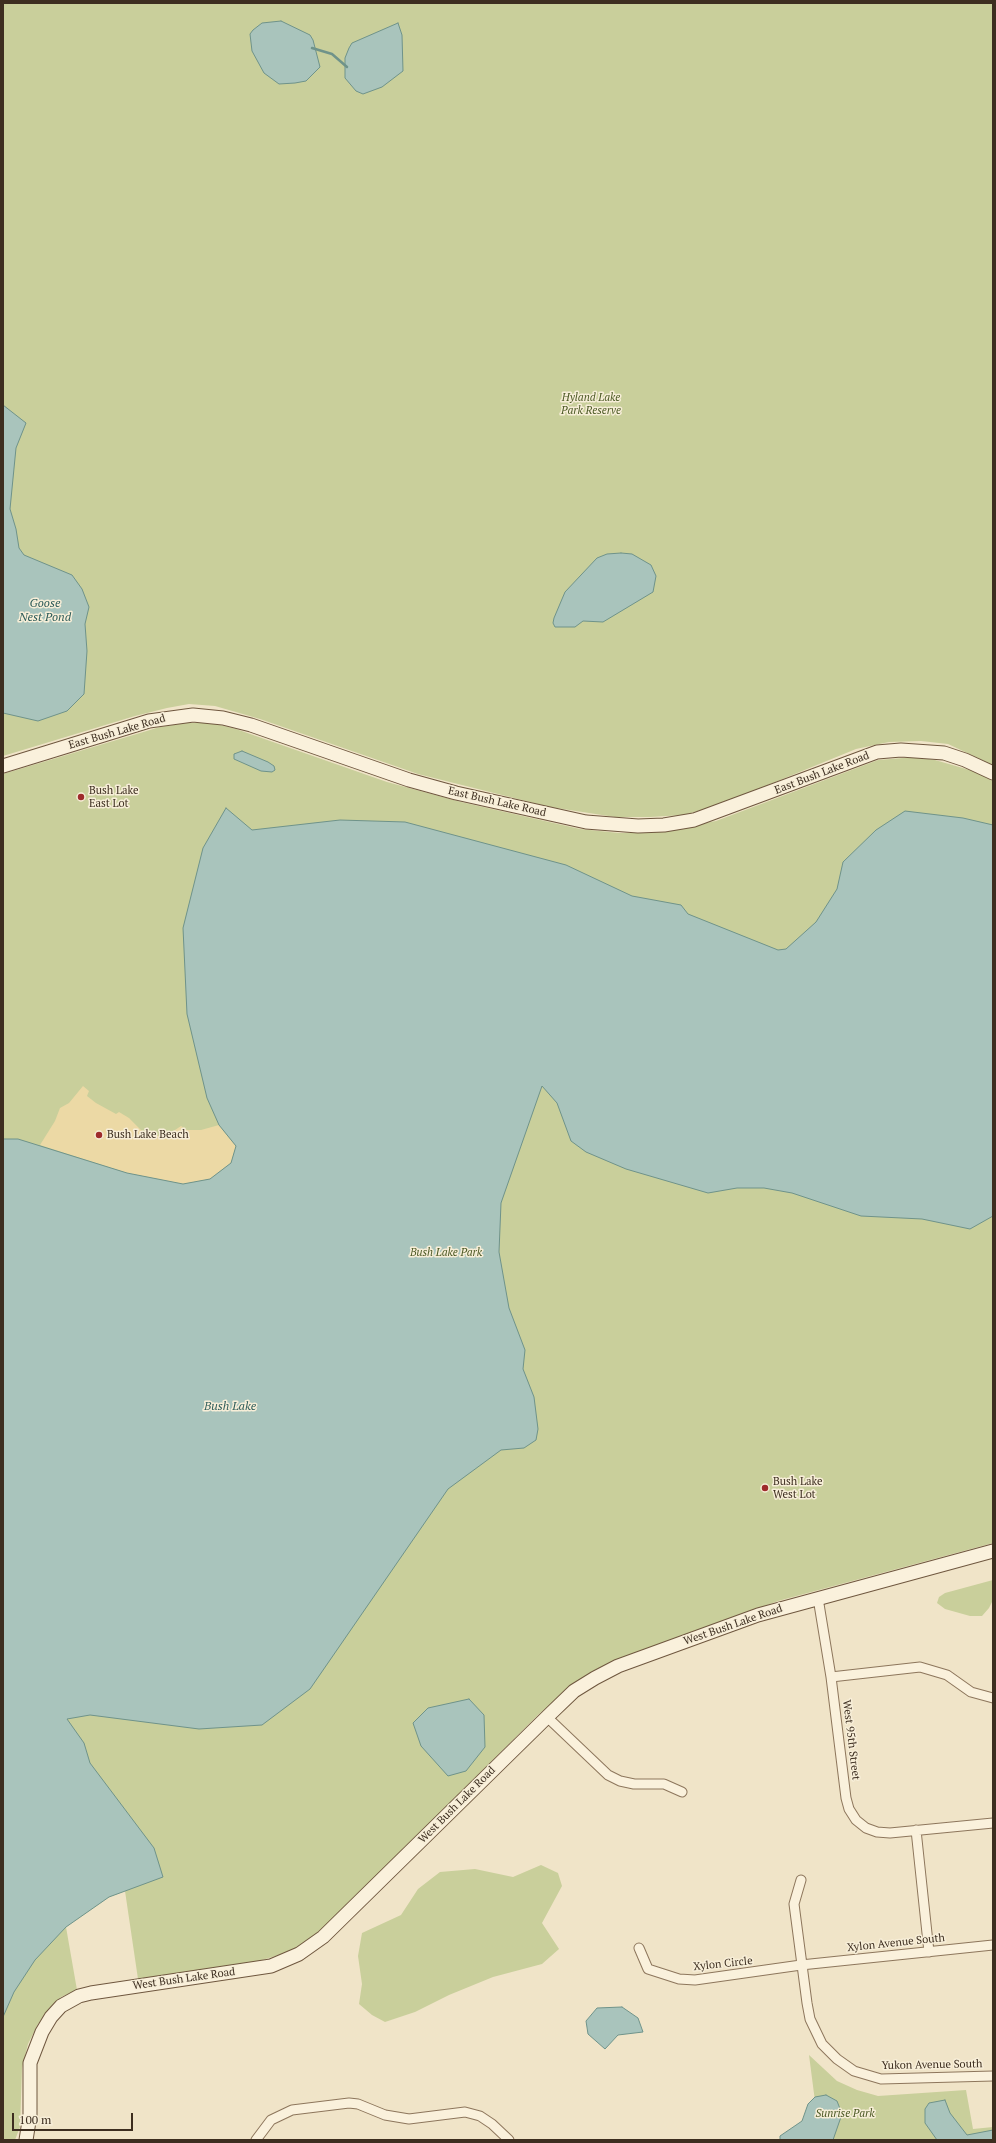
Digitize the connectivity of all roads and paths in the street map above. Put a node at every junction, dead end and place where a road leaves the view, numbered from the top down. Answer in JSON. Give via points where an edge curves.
{"nodes":[{"id":1,"x":3,"y":766,"type":"edge"},
{"id":2,"x":993,"y":773,"type":"edge"},
{"id":3,"x":993,"y":1550,"type":"edge"},
{"id":4,"x":818,"y":1598,"type":"junction"},
{"id":5,"x":831,"y":1677,"type":"junction"},
{"id":6,"x":993,"y":1698,"type":"edge"},
{"id":7,"x":547,"y":1717,"type":"junction"},
{"id":8,"x":682,"y":1792,"type":"dead end"},
{"id":9,"x":993,"y":1823,"type":"edge"},
{"id":10,"x":916,"y":1830,"type":"junction"},
{"id":11,"x":801,"y":1880,"type":"dead end"},
{"id":12,"x":993,"y":1945,"type":"edge"},
{"id":13,"x":639,"y":1948,"type":"dead end"},
{"id":14,"x":929,"y":1952,"type":"junction"},
{"id":15,"x":802,"y":1965,"type":"junction"},
{"id":16,"x":993,"y":2076,"type":"edge"},
{"id":17,"x":26,"y":2140,"type":"edge"},
{"id":18,"x":256,"y":2140,"type":"edge"},
{"id":19,"x":509,"y":2140,"type":"edge"}],
"edges":[{"from":1,"to":2,"type":"street","name":"East Bush Lake Road","via":[[149,721],[193,714],[252,725],[408,780],[456,793],[586,822],[638,826],[694,820],[877,752],[901,750],[944,753]]},
{"from":3,"to":4,"type":"street","name":"West Bush Lake Road"},
{"from":4,"to":5,"type":"street","name":"West 95th Street"},
{"from":4,"to":7,"type":"street","name":"West Bush Lake Road","via":[[758,1615],[618,1666],[574,1691]]},
{"from":5,"to":6,"type":"street","via":[[920,1667],[947,1675],[971,1692]]},
{"from":5,"to":10,"type":"street","name":"West 95th Street","via":[[849,1809],[856,1820],[877,1832]]},
{"from":7,"to":8,"type":"street","via":[[608,1775],[634,1784],[664,1784]]},
{"from":7,"to":17,"type":"street","name":"West Bush Lake Road","via":[[324,1937],[299,1954],[271,1966],[91,1993],[74,1998],[61,2006],[42,2032],[30,2063],[30,2115]]},
{"from":9,"to":10,"type":"street","name":"West 95th Street"},
{"from":10,"to":14,"type":"street"},
{"from":11,"to":15,"type":"street","name":"Yukon Avenue South","via":[[794,1904]]},
{"from":12,"to":14,"type":"street","name":"Xylon Avenue South"},
{"from":13,"to":15,"type":"street","name":"Xylon Circle","via":[[648,1969],[679,1979],[712,1979]]},
{"from":14,"to":15,"type":"street","name":"Xylon Avenue South"},
{"from":15,"to":16,"type":"street","name":"Yukon Avenue South","via":[[810,2019],[817,2034],[827,2049],[854,2071],[871,2077],[898,2080]]},
{"from":18,"to":19,"type":"street","via":[[271,2120],[286,2112],[349,2103],[385,2115],[409,2119],[465,2112],[480,2116]]}]}
